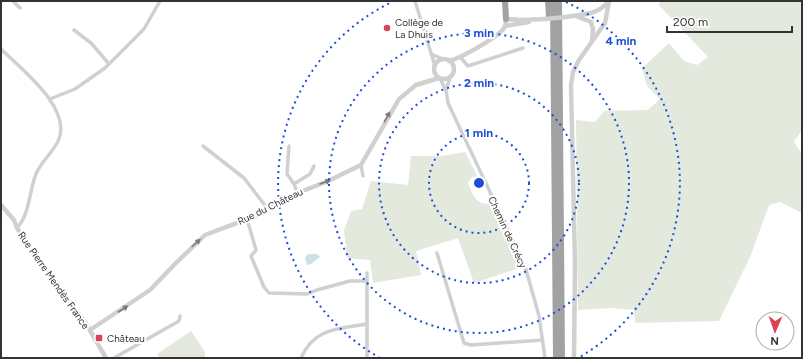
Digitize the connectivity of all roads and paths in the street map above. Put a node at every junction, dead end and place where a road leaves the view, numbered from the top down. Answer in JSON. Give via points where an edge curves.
{"nodes":[{"id":1,"x":13,"y":1,"type":"edge"},
{"id":2,"x":160,"y":1,"type":"edge"},
{"id":3,"x":415,"y":1,"type":"edge"},
{"id":4,"x":548,"y":1,"type":"edge"},
{"id":5,"x":553,"y":1,"type":"edge"},
{"id":6,"x":559,"y":1,"type":"edge"},
{"id":7,"x":563,"y":1,"type":"edge"},
{"id":8,"x":609,"y":1,"type":"edge"},
{"id":9,"x":506,"y":2,"type":"edge"},
{"id":10,"x":20,"y":8,"type":"dead end"},
{"id":11,"x":596,"y":13,"type":"junction"},
{"id":12,"x":573,"y":16,"type":"junction"},
{"id":13,"x":605,"y":18,"type":"junction"},
{"id":14,"x":506,"y":19,"type":"junction"},
{"id":15,"x":536,"y":20,"type":"junction"},
{"id":16,"x":558,"y":21,"type":"junction"},
{"id":17,"x":592,"y":23,"type":"junction"},
{"id":18,"x":506,"y":26,"type":"junction"},
{"id":19,"x":601,"y":26,"type":"junction"},
{"id":20,"x":74,"y":30,"type":"dead end"},
{"id":21,"x":553,"y":43,"type":"junction"},
{"id":22,"x":590,"y":44,"type":"junction"},
{"id":23,"x":523,"y":48,"type":"dead end"},
{"id":24,"x":1,"y":49,"type":"edge"},
{"id":25,"x":431,"y":54,"type":"junction"},
{"id":26,"x":461,"y":58,"type":"junction"},
{"id":27,"x":443,"y":60,"type":"junction"},
{"id":28,"x":449,"y":61,"type":"junction"},
{"id":29,"x":108,"y":64,"type":"junction"},
{"id":30,"x":435,"y":66,"type":"junction"},
{"id":31,"x":454,"y":69,"type":"junction"},
{"id":32,"x":439,"y":78,"type":"junction"},
{"id":33,"x":450,"y":78,"type":"junction"},
{"id":34,"x":446,"y":90,"type":"junction"},
{"id":35,"x":50,"y":99,"type":"junction"},
{"id":36,"x":203,"y":146,"type":"dead end"},
{"id":37,"x":289,"y":146,"type":"dead end"},
{"id":38,"x":361,"y":165,"type":"junction"},
{"id":39,"x":314,"y":166,"type":"dead end"},
{"id":40,"x":363,"y":176,"type":"dead end"},
{"id":41,"x":294,"y":184,"type":"junction"},
{"id":42,"x":297,"y":192,"type":"junction"},
{"id":43,"x":1,"y":205,"type":"edge"},
{"id":44,"x":267,"y":208,"type":"junction"},
{"id":45,"x":247,"y":219,"type":"junction"},
{"id":46,"x":17,"y":228,"type":"junction"},
{"id":47,"x":437,"y":253,"type":"dead end"},
{"id":48,"x":367,"y":273,"type":"dead end"},
{"id":49,"x":367,"y":281,"type":"junction"},
{"id":50,"x":180,"y":316,"type":"dead end"},
{"id":51,"x":367,"y":324,"type":"junction"},
{"id":52,"x":90,"y":330,"type":"junction"},
{"id":53,"x":543,"y":340,"type":"junction"},
{"id":54,"x":106,"y":358,"type":"edge"},
{"id":55,"x":114,"y":358,"type":"edge"},
{"id":56,"x":301,"y":358,"type":"edge"},
{"id":57,"x":367,"y":358,"type":"edge"},
{"id":58,"x":545,"y":358,"type":"edge"},
{"id":59,"x":556,"y":358,"type":"edge"},
{"id":60,"x":562,"y":358,"type":"edge"},
{"id":61,"x":574,"y":358,"type":"edge"}],
"edges":[{"from":1,"to":10,"type":"street"},
{"from":2,"to":29,"type":"street","via":[[144,29]]},
{"from":3,"to":25,"type":"street"},
{"from":4,"to":21,"type":"highway","via":[[549,39]]},
{"from":5,"to":21,"type":"highway"},
{"from":6,"to":16,"type":"highway"},
{"from":7,"to":16,"type":"highway","via":[[562,15]]},
{"from":8,"to":11,"type":"street"},
{"from":8,"to":13,"type":"street"},
{"from":9,"to":14,"type":"highway"},
{"from":11,"to":12,"type":"street"},
{"from":11,"to":13,"type":"street","via":[[602,13]]},
{"from":11,"to":17,"type":"street","via":[[591,17]]},
{"from":12,"to":15,"type":"street","bridge":true},
{"from":12,"to":17,"type":"street"},
{"from":13,"to":19,"type":"street"},
{"from":14,"to":15,"type":"street"},
{"from":14,"to":18,"type":"street"},
{"from":15,"to":18,"type":"street"},
{"from":16,"to":60,"type":"highway"},
{"from":17,"to":19,"type":"street"},
{"from":17,"to":22,"type":"street","via":[[593,34]]},
{"from":18,"to":26,"type":"street"},
{"from":19,"to":22,"type":"street"},
{"from":20,"to":29,"type":"street","via":[[91,43]]},
{"from":21,"to":59,"type":"highway"},
{"from":22,"to":61,"type":"street","via":[[573,72],[571,85],[575,264]]},
{"from":23,"to":26,"type":"street","via":[[468,66]]},
{"from":24,"to":35,"type":"street"},
{"from":25,"to":27,"type":"street"},
{"from":25,"to":30,"type":"street"},
{"from":26,"to":28,"type":"street"},
{"from":26,"to":31,"type":"street"},
{"from":27,"to":28,"type":"street"},
{"from":27,"to":30,"type":"street"},
{"from":28,"to":31,"type":"street"},
{"from":29,"to":35,"type":"street","via":[[75,89]]},
{"from":30,"to":32,"type":"street","via":[[435,73]]},
{"from":31,"to":33,"type":"street"},
{"from":32,"to":33,"type":"street"},
{"from":32,"to":34,"type":"street","name":"Chemin de Crécy"},
{"from":38,"to":32,"type":"street","one_way":true,"via":[[399,100],[416,85]]},
{"from":33,"to":34,"type":"street"},
{"from":34,"to":53,"type":"street","name":"Chemin de Crécy","via":[[448,103],[525,266]]},
{"from":35,"to":46,"type":"street","via":[[60,118],[60,135],[57,144],[36,174],[24,219]]},
{"from":36,"to":44,"type":"street","via":[[244,178]]},
{"from":37,"to":41,"type":"street","via":[[287,174]]},
{"from":38,"to":40,"type":"street"},
{"from":42,"to":38,"type":"street","name":"Rue du Château","one_way":true},
{"from":39,"to":41,"type":"street","via":[[310,174]]},
{"from":41,"to":42,"type":"street"},
{"from":42,"to":44,"type":"street","name":"Rue du Château"},
{"from":43,"to":46,"type":"street","name":"Rue Pierre Mendès France","via":[[10,213]]},
{"from":44,"to":45,"type":"street","name":"Rue du Château"},
{"from":45,"to":49,"type":"street","via":[[256,250],[251,256],[269,293],[307,294],[350,281]]},
{"from":52,"to":45,"type":"street","name":"Rue du Château","one_way":true,"via":[[150,290],[205,235]]},
{"from":46,"to":52,"type":"street","name":"Rue Pierre Mendès France"},
{"from":47,"to":53,"type":"street","via":[[464,343],[471,345]]},
{"from":48,"to":49,"type":"street"},
{"from":49,"to":51,"type":"street"},
{"from":50,"to":55,"type":"street","via":[[179,321],[168,328]]},
{"from":51,"to":56,"type":"street","via":[[329,330],[317,336]]},
{"from":51,"to":57,"type":"street"},
{"from":52,"to":54,"type":"street","name":"Rue Pierre Mendès France"},
{"from":53,"to":58,"type":"street","name":"Chemin de Crécy"}]}
